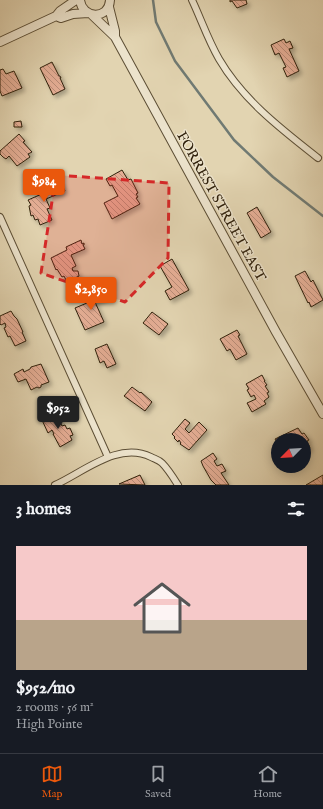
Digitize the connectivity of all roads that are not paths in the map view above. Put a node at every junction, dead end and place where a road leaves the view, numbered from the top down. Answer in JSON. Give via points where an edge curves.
{"nodes":[{"id":1,"x":76,"y":0,"type":"edge"},
{"id":2,"x":80,"y":0,"type":"edge"},
{"id":3,"x":192,"y":0,"type":"edge"},
{"id":4,"x":111,"y":3,"type":"edge"},
{"id":5,"x":90,"y":14,"type":"junction"},
{"id":6,"x":56,"y":16,"type":"junction"},
{"id":7,"x":114,"y":37,"type":"junction"},
{"id":8,"x":0,"y":42,"type":"edge"},
{"id":9,"x":318,"y":158,"type":"dead end"},
{"id":10,"x":0,"y":216,"type":"edge"},
{"id":11,"x":323,"y":414,"type":"edge"},
{"id":12,"x":108,"y":457,"type":"junction"},
{"id":13,"x":55,"y":485,"type":"edge"},
{"id":14,"x":178,"y":485,"type":"edge"}],
"edges":[{"from":1,"to":6,"type":"street"},
{"from":2,"to":5,"type":"street","name":"FORREST STREET EAST","via":[[81,6]]},
{"from":3,"to":9,"type":"street","via":[[219,59],[246,97]]},
{"from":4,"to":5,"type":"street","via":[[102,14]]},
{"from":4,"to":7,"type":"street"},
{"from":5,"to":6,"type":"street","via":[[73,14],[61,18]]},
{"from":5,"to":7,"type":"street","name":"FORREST STREET EAST"},
{"from":6,"to":8,"type":"street"},
{"from":7,"to":11,"type":"street","name":"FORREST STREET EAST"},
{"from":10,"to":12,"type":"street"},
{"from":12,"to":13,"type":"street"},
{"from":12,"to":14,"type":"street","via":[[132,452],[142,453],[161,462]]}]}
